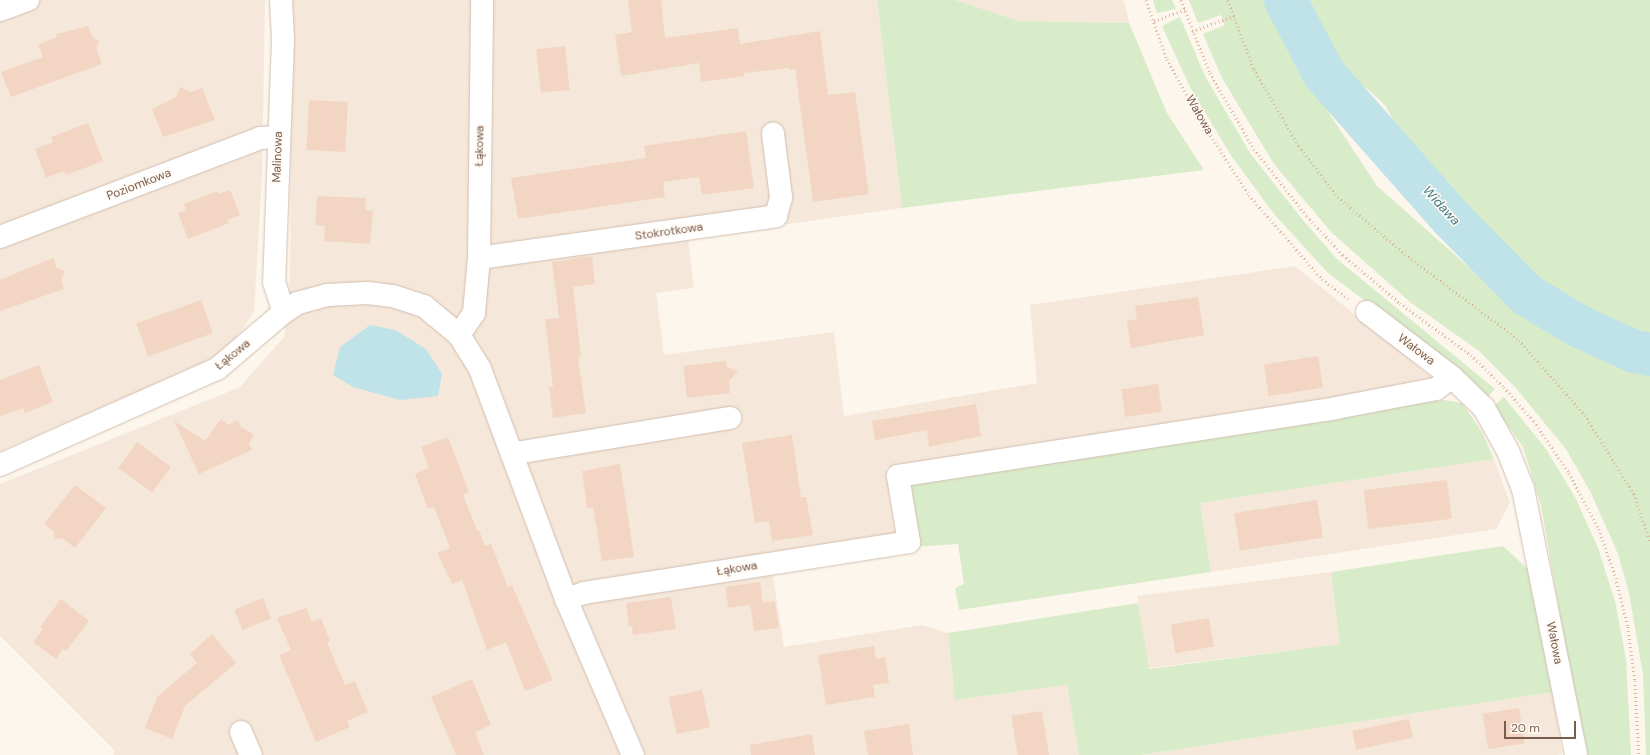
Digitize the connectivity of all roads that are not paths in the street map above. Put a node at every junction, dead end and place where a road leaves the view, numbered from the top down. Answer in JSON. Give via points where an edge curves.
{"nodes":[{"id":1,"x":28,"y":0,"type":"edge"},
{"id":2,"x":281,"y":0,"type":"edge"},
{"id":3,"x":482,"y":0,"type":"edge"},
{"id":4,"x":0,"y":10,"type":"edge"},
{"id":5,"x":773,"y":134,"type":"dead end"},
{"id":6,"x":278,"y":137,"type":"junction"},
{"id":7,"x":0,"y":237,"type":"edge"},
{"id":8,"x":479,"y":258,"type":"junction"},
{"id":9,"x":284,"y":312,"type":"junction"},
{"id":10,"x":1367,"y":312,"type":"road end"},
{"id":11,"x":459,"y":335,"type":"junction"},
{"id":12,"x":1452,"y":377,"type":"junction"},
{"id":13,"x":730,"y":418,"type":"dead end"},
{"id":14,"x":512,"y":455,"type":"junction"},
{"id":15,"x":0,"y":465,"type":"edge"},
{"id":16,"x":566,"y":599,"type":"junction"},
{"id":17,"x":241,"y":732,"type":"dead end"},
{"id":18,"x":251,"y":755,"type":"edge"},
{"id":19,"x":633,"y":755,"type":"edge"},
{"id":20,"x":1576,"y":755,"type":"edge"}],
"edges":[{"from":1,"to":4,"type":"street"},
{"from":2,"to":6,"type":"street","name":"Malinowa","via":[[283,40]]},
{"from":3,"to":8,"type":"street","name":"Łąkowa"},
{"from":5,"to":8,"type":"street","name":"Stokrotkowa","via":[[782,197],[776,216]]},
{"from":6,"to":7,"type":"street","name":"Poziomkowa","via":[[260,138]]},
{"from":6,"to":9,"type":"street","name":"Malinowa","via":[[274,282]]},
{"from":8,"to":11,"type":"street","name":"Łąkowa","via":[[474,314]]},
{"from":9,"to":11,"type":"street","name":"Łąkowa","via":[[298,303],[327,295],[368,293],[393,296],[424,306]]},
{"from":9,"to":15,"type":"street","name":"Łąkowa","via":[[217,369]]},
{"from":10,"to":12,"type":"street","name":"Wałowa"},
{"from":11,"to":14,"type":"street","name":"Łąkowa","via":[[480,369]]},
{"from":12,"to":16,"type":"street","name":"Łąkowa","via":[[1436,389],[1336,408],[898,476],[909,542],[584,593]]},
{"from":12,"to":20,"type":"street","name":"Wałowa","via":[[1484,408],[1508,451],[1522,489]]},
{"from":13,"to":14,"type":"street"},
{"from":14,"to":16,"type":"street","name":"Łąkowa"},
{"from":16,"to":19,"type":"street","name":"Łąkowa"},
{"from":17,"to":18,"type":"street"}]}
